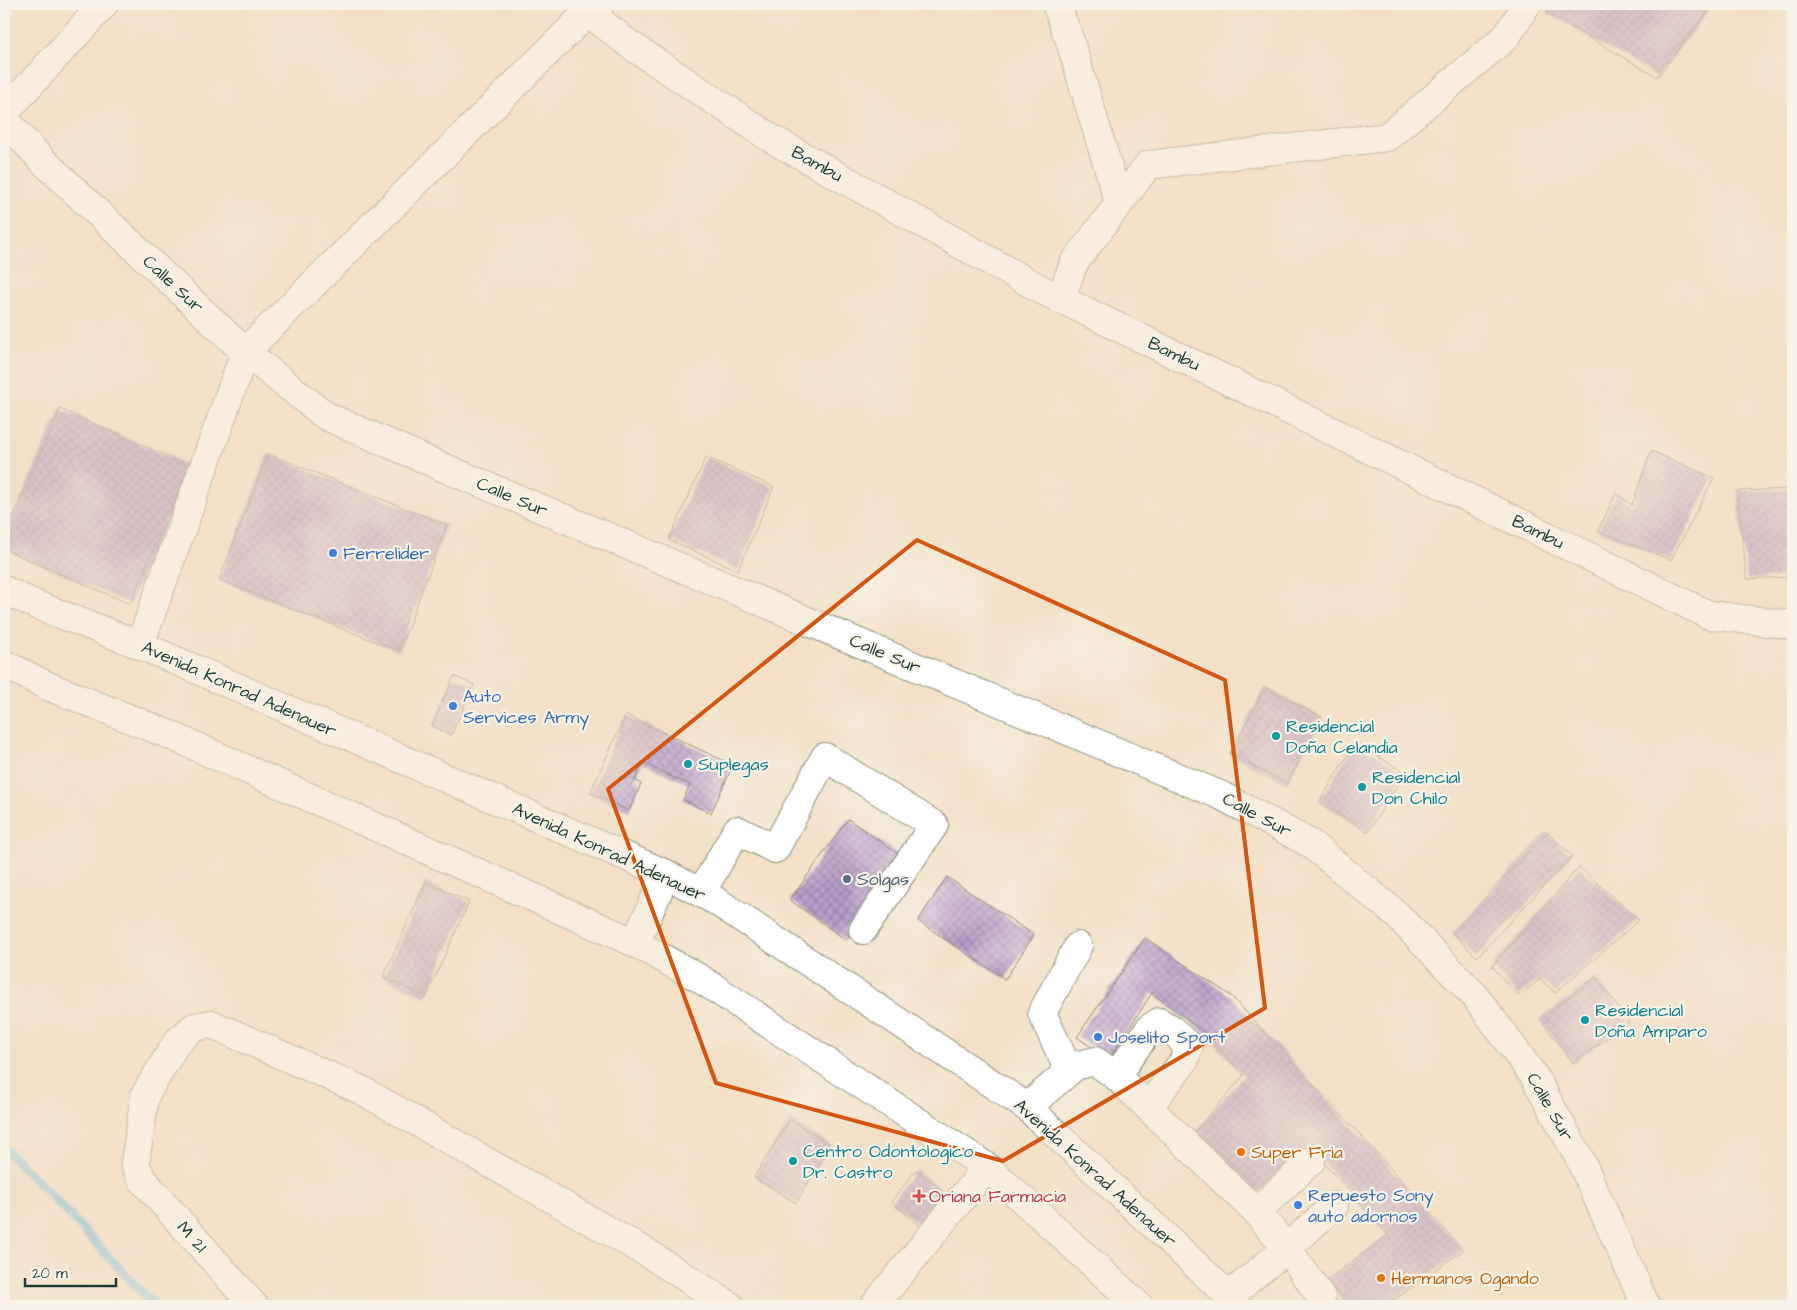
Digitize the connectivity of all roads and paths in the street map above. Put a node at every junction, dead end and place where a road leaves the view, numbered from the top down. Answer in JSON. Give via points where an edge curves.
{"nodes":[{"id":1,"x":104,"y":4,"type":"edge"},
{"id":2,"x":1056,"y":4,"type":"edge"},
{"id":3,"x":1527,"y":4,"type":"edge"},
{"id":4,"x":591,"y":6,"type":"edge"},
{"id":5,"x":4,"y":113,"type":"edge"},
{"id":6,"x":4,"y":119,"type":"edge"},
{"id":7,"x":1119,"y":203,"type":"junction"},
{"id":8,"x":1060,"y":299,"type":"junction"},
{"id":9,"x":245,"y":352,"type":"junction"},
{"id":10,"x":4,"y":590,"type":"edge"},
{"id":11,"x":1793,"y":625,"type":"edge"},
{"id":12,"x":140,"y":645,"type":"junction"},
{"id":13,"x":4,"y":664,"type":"edge"},
{"id":14,"x":666,"y":874,"type":"junction"},
{"id":15,"x":701,"y":893,"type":"junction"},
{"id":16,"x":863,"y":930,"type":"dead end"},
{"id":17,"x":634,"y":943,"type":"junction"},
{"id":18,"x":1078,"y":946,"type":"dead end"},
{"id":19,"x":1069,"y":1071,"type":"junction"},
{"id":20,"x":1116,"y":1076,"type":"junction"},
{"id":21,"x":1027,"y":1107,"type":"junction"},
{"id":22,"x":1148,"y":1107,"type":"junction"},
{"id":23,"x":1311,"y":1161,"type":"dead end"},
{"id":24,"x":987,"y":1167,"type":"junction"},
{"id":25,"x":1334,"y":1206,"type":"dead end"},
{"id":26,"x":1256,"y":1212,"type":"junction"},
{"id":27,"x":1287,"y":1248,"type":"junction"},
{"id":28,"x":1322,"y":1298,"type":"dead end"},
{"id":29,"x":1233,"y":1301,"type":"edge"},
{"id":30,"x":254,"y":1306,"type":"edge"},
{"id":31,"x":730,"y":1306,"type":"edge"},
{"id":32,"x":874,"y":1306,"type":"edge"},
{"id":33,"x":1139,"y":1306,"type":"edge"},
{"id":34,"x":1646,"y":1306,"type":"edge"}],
"edges":[{"from":1,"to":5,"type":"street"},
{"from":2,"to":7,"type":"street"},
{"from":3,"to":7,"type":"street","via":[[1506,37],[1387,137],[1148,165]]},
{"from":4,"to":8,"type":"street","name":"Bambu","via":[[629,44],[772,139]]},
{"from":4,"to":9,"type":"street"},
{"from":6,"to":9,"type":"street","name":"Calle Sur","via":[[42,160]]},
{"from":7,"to":8,"type":"street","via":[[1074,263]]},
{"from":8,"to":11,"type":"street","name":"Bambu","via":[[1709,615]]},
{"from":9,"to":12,"type":"street"},
{"from":9,"to":34,"type":"street","name":"Calle Sur","via":[[326,416],[1222,796],[1311,844],[1396,914],[1475,996],[1534,1076],[1580,1158]]},
{"from":10,"to":12,"type":"street","name":"Avenida Konrad Adenauer"},
{"from":12,"to":14,"type":"street","name":"Avenida Konrad Adenauer"},
{"from":13,"to":17,"type":"street"},
{"from":14,"to":15,"type":"street","name":"Avenida Konrad Adenauer"},
{"from":14,"to":17,"type":"street"},
{"from":15,"to":16,"type":"street","via":[[737,830],[775,849],[825,758],[934,825]]},
{"from":15,"to":21,"type":"street","name":"Avenida Konrad Adenauer"},
{"from":17,"to":24,"type":"street","via":[[698,978]]},
{"from":18,"to":19,"type":"street","via":[[1042,1013]]},
{"from":19,"to":20,"type":"street","via":[[1075,1066],[1095,1062]]},
{"from":19,"to":21,"type":"street"},
{"from":20,"to":22,"type":"street"},
{"from":20,"to":22,"type":"street","via":[[1150,1028],[1159,1022],[1170,1028],[1189,1047],[1184,1062]]},
{"from":21,"to":29,"type":"street","name":"Avenida Konrad Adenauer"},
{"from":22,"to":26,"type":"street"},
{"from":23,"to":26,"type":"street"},
{"from":24,"to":32,"type":"street"},
{"from":24,"to":33,"type":"street"},
{"from":25,"to":27,"type":"street"},
{"from":26,"to":27,"type":"street"},
{"from":27,"to":28,"type":"street"},
{"from":27,"to":29,"type":"street"},
{"from":30,"to":31,"type":"street","name":"M 21","via":[[142,1179],[135,1164],[145,1095],[177,1042],[194,1027],[210,1024],[361,1090],[649,1254]]}]}
